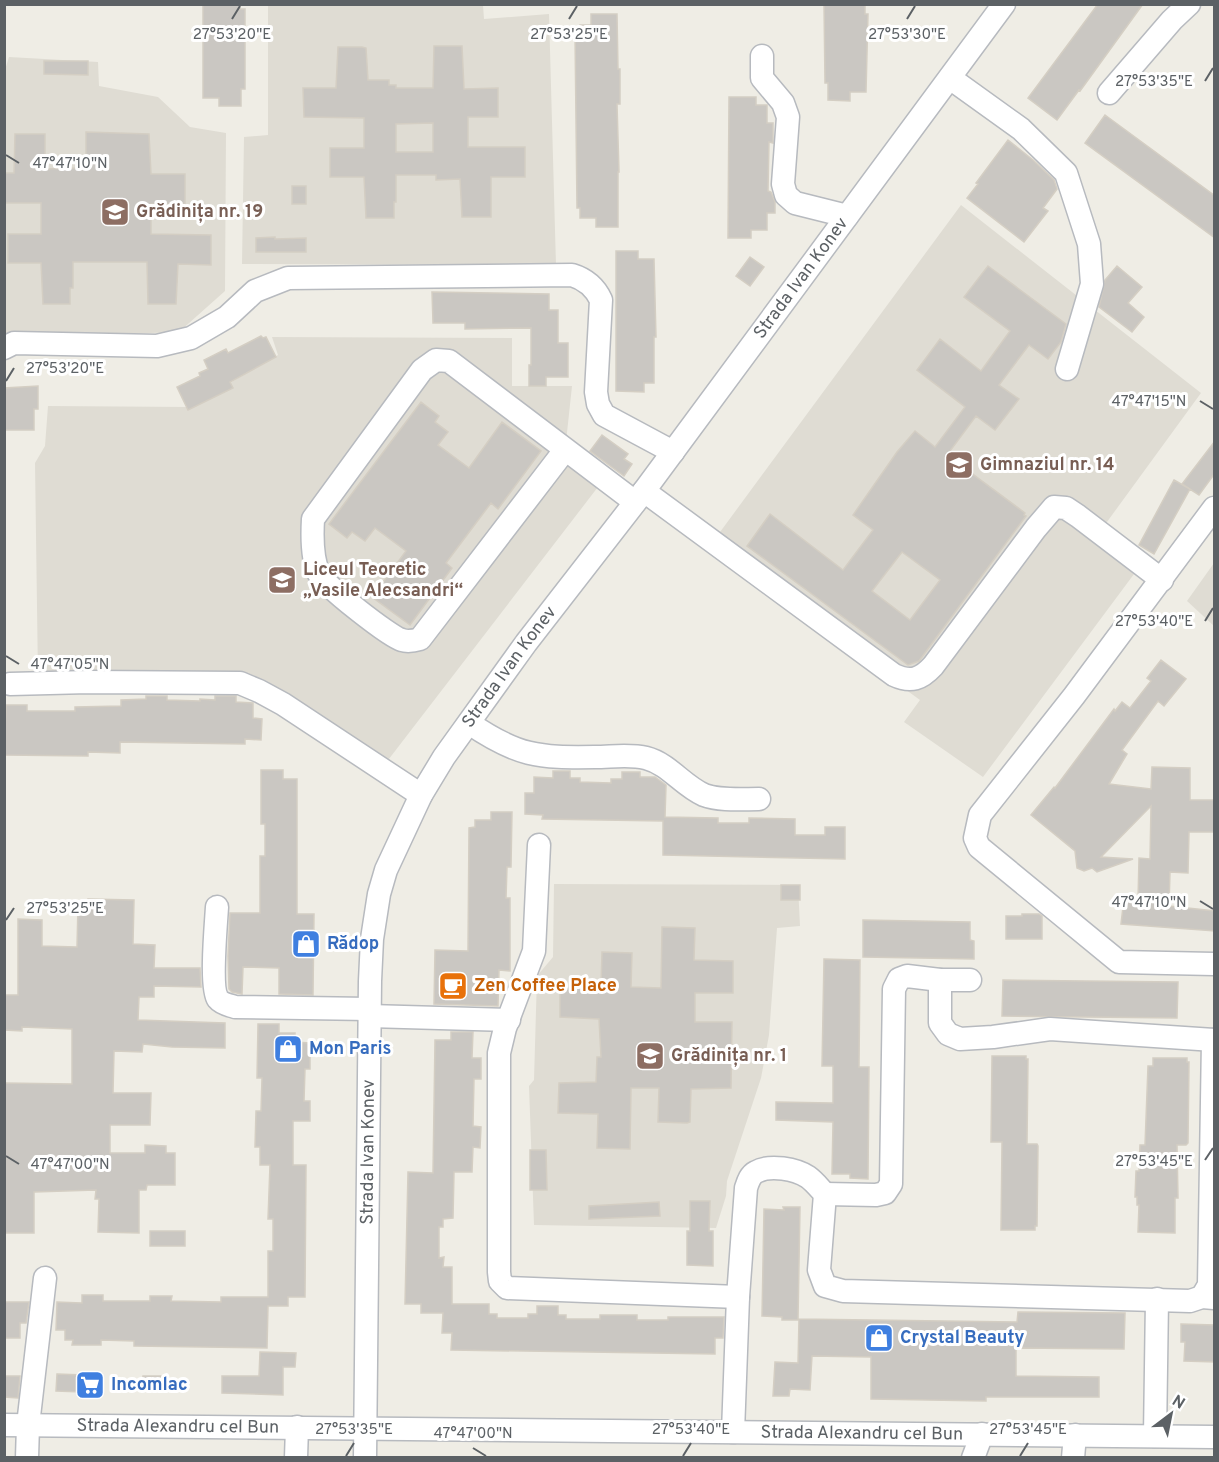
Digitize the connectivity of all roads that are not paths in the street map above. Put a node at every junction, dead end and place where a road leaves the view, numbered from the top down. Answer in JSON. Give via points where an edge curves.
{"nodes":[{"id":1,"x":1004,"y":4,"type":"edge"},
{"id":2,"x":1188,"y":4,"type":"edge"},
{"id":3,"x":762,"y":56,"type":"dead end"},
{"id":4,"x":950,"y":78,"type":"junction"},
{"id":5,"x":1109,"y":93,"type":"dead end"},
{"id":6,"x":847,"y":216,"type":"junction"},
{"id":7,"x":4,"y":348,"type":"edge"},
{"id":8,"x":1067,"y":369,"type":"dead end"},
{"id":9,"x":565,"y":450,"type":"junction"},
{"id":10,"x":673,"y":452,"type":"junction"},
{"id":11,"x":639,"y":496,"type":"junction"},
{"id":12,"x":1215,"y":508,"type":"edge"},
{"id":13,"x":1162,"y":580,"type":"junction"},
{"id":14,"x":10,"y":684,"type":"dead end"},
{"id":15,"x":469,"y":723,"type":"junction"},
{"id":16,"x":421,"y":795,"type":"junction"},
{"id":17,"x":759,"y":799,"type":"dead end"},
{"id":18,"x":539,"y":845,"type":"dead end"},
{"id":19,"x":217,"y":907,"type":"dead end"},
{"id":20,"x":1215,"y":964,"type":"edge"},
{"id":21,"x":970,"y":980,"type":"dead end"},
{"id":22,"x":940,"y":981,"type":"junction"},
{"id":23,"x":369,"y":1013,"type":"junction"},
{"id":24,"x":509,"y":1020,"type":"junction"},
{"id":25,"x":1214,"y":1040,"type":"edge"},
{"id":26,"x":825,"y":1194,"type":"junction"},
{"id":27,"x":45,"y":1278,"type":"dead end"},
{"id":28,"x":738,"y":1298,"type":"junction"},
{"id":29,"x":1209,"y":1298,"type":"edge"},
{"id":30,"x":1157,"y":1299,"type":"junction"},
{"id":31,"x":4,"y":1425,"type":"edge"},
{"id":32,"x":28,"y":1425,"type":"junction"},
{"id":33,"x":297,"y":1427,"type":"junction"},
{"id":34,"x":366,"y":1428,"type":"junction"},
{"id":35,"x":733,"y":1432,"type":"junction"},
{"id":36,"x":982,"y":1434,"type":"junction"},
{"id":37,"x":1155,"y":1436,"type":"junction"},
{"id":38,"x":1215,"y":1437,"type":"edge"},
{"id":39,"x":1074,"y":1446,"type":"edge"},
{"id":40,"x":27,"y":1458,"type":"edge"},
{"id":41,"x":296,"y":1458,"type":"edge"},
{"id":42,"x":365,"y":1458,"type":"edge"},
{"id":43,"x":973,"y":1458,"type":"edge"}],
"edges":[{"from":1,"to":4,"type":"street","name":"Strada Ivan Konev"},
{"from":2,"to":5,"type":"street"},
{"from":3,"to":6,"type":"street","via":[[762,78],[783,103],[788,117],[783,184],[786,195],[795,203]]},
{"from":4,"to":6,"type":"street","name":"Strada Ivan Konev"},
{"from":4,"to":8,"type":"street","via":[[1022,129],[1066,173],[1089,244],[1092,284]]},
{"from":6,"to":10,"type":"street","name":"Strada Ivan Konev"},
{"from":7,"to":10,"type":"street","via":[[14,343],[157,346],[191,338],[227,317],[255,291],[288,278],[572,275],[597,291],[601,300],[596,392],[604,415]]},
{"from":9,"to":9,"type":"street","via":[[448,361],[436,360],[409,388],[312,519],[320,576],[399,640],[420,639]]},
{"from":9,"to":11,"type":"street"},
{"from":10,"to":11,"type":"street","name":"Strada Ivan Konev"},
{"from":11,"to":13,"type":"street","via":[[903,679],[919,679],[933,666],[1054,507],[1070,510]]},
{"from":11,"to":15,"type":"street","name":"Strada Ivan Konev"},
{"from":12,"to":13,"type":"street"},
{"from":13,"to":20,"type":"street","via":[[980,815],[975,838],[979,847],[1119,962]]},
{"from":14,"to":16,"type":"street","via":[[248,685]]},
{"from":15,"to":16,"type":"street","name":"Strada Ivan Konev"},
{"from":15,"to":17,"type":"street","via":[[521,752],[643,758],[660,763],[704,795]]},
{"from":16,"to":23,"type":"street","name":"Strada Ivan Konev","via":[[379,894],[372,939]]},
{"from":18,"to":24,"type":"street","via":[[534,951]]},
{"from":19,"to":23,"type":"street","via":[[214,987],[219,1000],[235,1007]]},
{"from":21,"to":22,"type":"street"},
{"from":22,"to":25,"type":"street","via":[[940,1023],[948,1034],[960,1039],[1050,1029]]},
{"from":22,"to":26,"type":"street","via":[[907,976],[899,979],[894,988],[891,1184],[876,1195]]},
{"from":23,"to":24,"type":"street"},
{"from":23,"to":34,"type":"street","name":"Strada Ivan Konev"},
{"from":24,"to":28,"type":"street","via":[[499,1053],[500,1281],[507,1288]]},
{"from":25,"to":29,"type":"street"},
{"from":26,"to":28,"type":"street","via":[[807,1176],[796,1172],[771,1168],[752,1175],[746,1188]]},
{"from":26,"to":30,"type":"street","via":[[819,1270],[825,1286],[843,1291]]},
{"from":27,"to":32,"type":"street"},
{"from":28,"to":35,"type":"street"},
{"from":29,"to":30,"type":"street"},
{"from":30,"to":37,"type":"street"},
{"from":31,"to":32,"type":"street","name":"Strada Alexandru cel Bun"},
{"from":32,"to":33,"type":"street","name":"Strada Alexandru cel Bun"},
{"from":32,"to":40,"type":"street"},
{"from":33,"to":34,"type":"street","name":"Strada Alexandru cel Bun"},
{"from":33,"to":41,"type":"street"},
{"from":34,"to":35,"type":"street","name":"Strada Alexandru cel Bun"},
{"from":34,"to":42,"type":"street","name":"Strada Ivan Konev"},
{"from":35,"to":36,"type":"street","name":"Strada Alexandru cel Bun"},
{"from":36,"to":39,"type":"street","name":"Strada Alexandru cel Bun"},
{"from":36,"to":43,"type":"street"},
{"from":37,"to":38,"type":"street","name":"Strada Alexandru cel Bun"},
{"from":37,"to":39,"type":"street","name":"Strada Alexandru cel Bun"}]}
